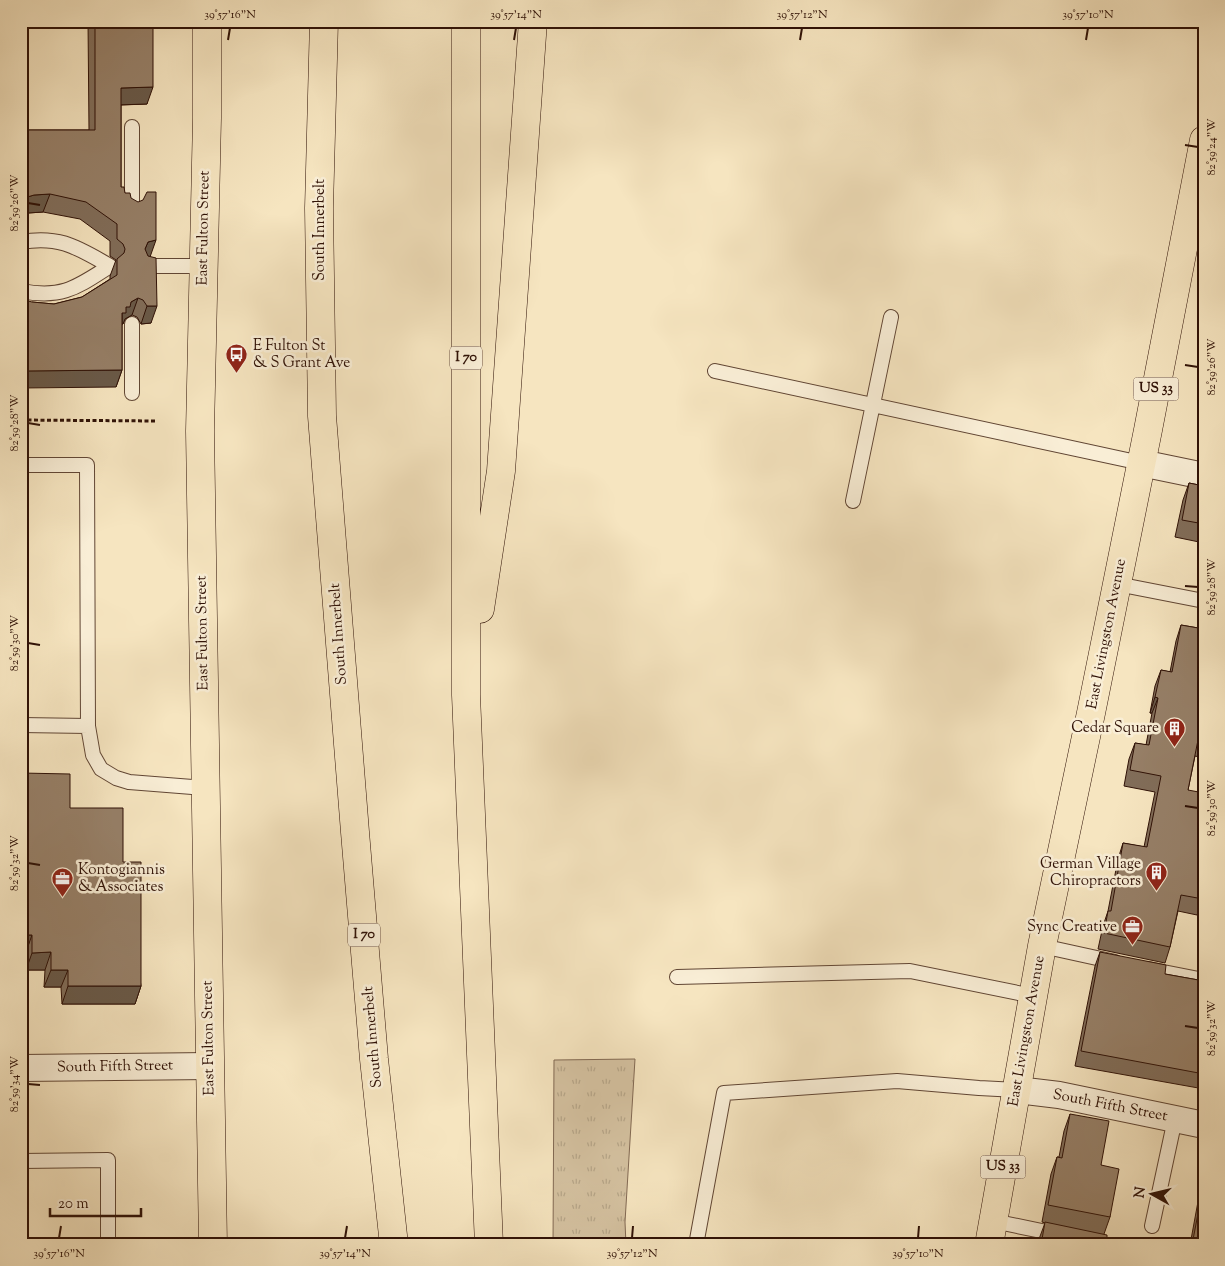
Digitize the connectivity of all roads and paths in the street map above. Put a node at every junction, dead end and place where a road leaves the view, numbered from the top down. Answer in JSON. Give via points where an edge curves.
{"nodes":[{"id":1,"x":207,"y":21,"type":"edge"},
{"id":2,"x":324,"y":21,"type":"edge"},
{"id":3,"x":466,"y":21,"type":"edge"},
{"id":4,"x":533,"y":21,"type":"edge"},
{"id":5,"x":132,"y":127,"type":"dead end"},
{"id":6,"x":1204,"y":140,"type":"edge"},
{"id":7,"x":132,"y":210,"type":"edge"},
{"id":8,"x":21,"y":242,"type":"edge"},
{"id":9,"x":147,"y":266,"type":"edge"},
{"id":10,"x":203,"y":266,"type":"junction"},
{"id":11,"x":21,"y":290,"type":"edge"},
{"id":12,"x":891,"y":317,"type":"dead end"},
{"id":13,"x":132,"y":324,"type":"edge"},
{"id":14,"x":715,"y":371,"type":"dead end"},
{"id":15,"x":132,"y":393,"type":"dead end"},
{"id":16,"x":874,"y":406,"type":"junction"},
{"id":17,"x":21,"y":420,"type":"edge"},
{"id":18,"x":157,"y":420,"type":"dead end"},
{"id":19,"x":1141,"y":463,"type":"junction"},
{"id":20,"x":21,"y":466,"type":"edge"},
{"id":21,"x":1204,"y":476,"type":"edge"},
{"id":22,"x":853,"y":500,"type":"dead end"},
{"id":23,"x":1117,"y":584,"type":"junction"},
{"id":24,"x":1204,"y":601,"type":"edge"},
{"id":25,"x":466,"y":695,"type":"junction"},
{"id":26,"x":21,"y":725,"type":"edge"},
{"id":27,"x":88,"y":726,"type":"junction"},
{"id":28,"x":205,"y":788,"type":"junction"},
{"id":29,"x":1042,"y":946,"type":"junction"},
{"id":30,"x":677,"y":977,"type":"dead end"},
{"id":31,"x":1204,"y":980,"type":"edge"},
{"id":32,"x":1033,"y":996,"type":"junction"},
{"id":33,"x":210,"y":1066,"type":"junction"},
{"id":34,"x":21,"y":1068,"type":"edge"},
{"id":35,"x":1017,"y":1090,"type":"junction"},
{"id":36,"x":1175,"y":1119,"type":"junction"},
{"id":37,"x":1204,"y":1125,"type":"edge"},
{"id":38,"x":21,"y":1161,"type":"edge"},
{"id":39,"x":1152,"y":1226,"type":"dead end"},
{"id":40,"x":991,"y":1233,"type":"edge"},
{"id":41,"x":1077,"y":1238,"type":"edge"},
{"id":42,"x":108,"y":1245,"type":"edge"},
{"id":43,"x":213,"y":1245,"type":"edge"},
{"id":44,"x":394,"y":1245,"type":"edge"},
{"id":45,"x":490,"y":1245,"type":"edge"},
{"id":46,"x":696,"y":1245,"type":"edge"}],
"edges":[{"from":1,"to":10,"type":"main road","name":"East Fulton Street"},
{"from":2,"to":44,"type":"main road","name":"South Innerbelt","number":"I 70","via":[[319,208],[322,416],[372,1039]]},
{"from":3,"to":25,"type":"main road","number":"I 70"},
{"from":4,"to":25,"type":"main road","via":[[501,470]]},
{"from":5,"to":7,"type":"lane"},
{"from":6,"to":19,"type":"main road","name":"East Livingston Avenue","number":"US 33"},
{"from":8,"to":11,"type":"lane","via":[[66,242],[110,266],[75,288],[59,293]]},
{"from":9,"to":10,"type":"lane"},
{"from":10,"to":28,"type":"main road","name":"East Fulton Street","via":[[200,431]]},
{"from":12,"to":16,"type":"lane"},
{"from":13,"to":15,"type":"lane"},
{"from":14,"to":16,"type":"lane"},
{"from":16,"to":19,"type":"lane"},
{"from":16,"to":22,"type":"lane"},
{"from":17,"to":18,"type":"path"},
{"from":19,"to":21,"type":"street"},
{"from":19,"to":23,"type":"main road","name":"East Livingston Avenue","number":"US 33"},
{"from":20,"to":27,"type":"lane","via":[[87,465]]},
{"from":23,"to":24,"type":"lane"},
{"from":23,"to":29,"type":"main road","name":"East Livingston Avenue","number":"US 33"},
{"from":25,"to":45,"type":"main road","number":"I 70"},
{"from":26,"to":27,"type":"lane"},
{"from":27,"to":28,"type":"lane","via":[[93,755],[101,769],[116,778],[129,782]]},
{"from":28,"to":33,"type":"main road","name":"East Fulton Street"},
{"from":29,"to":31,"type":"lane"},
{"from":29,"to":32,"type":"main road","name":"East Livingston Avenue","number":"US 33"},
{"from":30,"to":32,"type":"lane","via":[[910,972]]},
{"from":32,"to":35,"type":"main road","name":"East Livingston Avenue","number":"US 33"},
{"from":33,"to":34,"type":"street","name":"South Fifth Street"},
{"from":33,"to":43,"type":"main road","name":"East Fulton Street"},
{"from":35,"to":36,"type":"street","name":"South Fifth Street","via":[[1059,1095]]},
{"from":35,"to":40,"type":"main road","name":"East Livingston Avenue","number":"US 33"},
{"from":35,"to":46,"type":"lane","via":[[897,1081],[724,1093]]},
{"from":36,"to":37,"type":"street","name":"South Fifth Street"},
{"from":36,"to":39,"type":"lane"},
{"from":38,"to":42,"type":"lane","via":[[108,1160]]},
{"from":40,"to":41,"type":"lane"}]}
